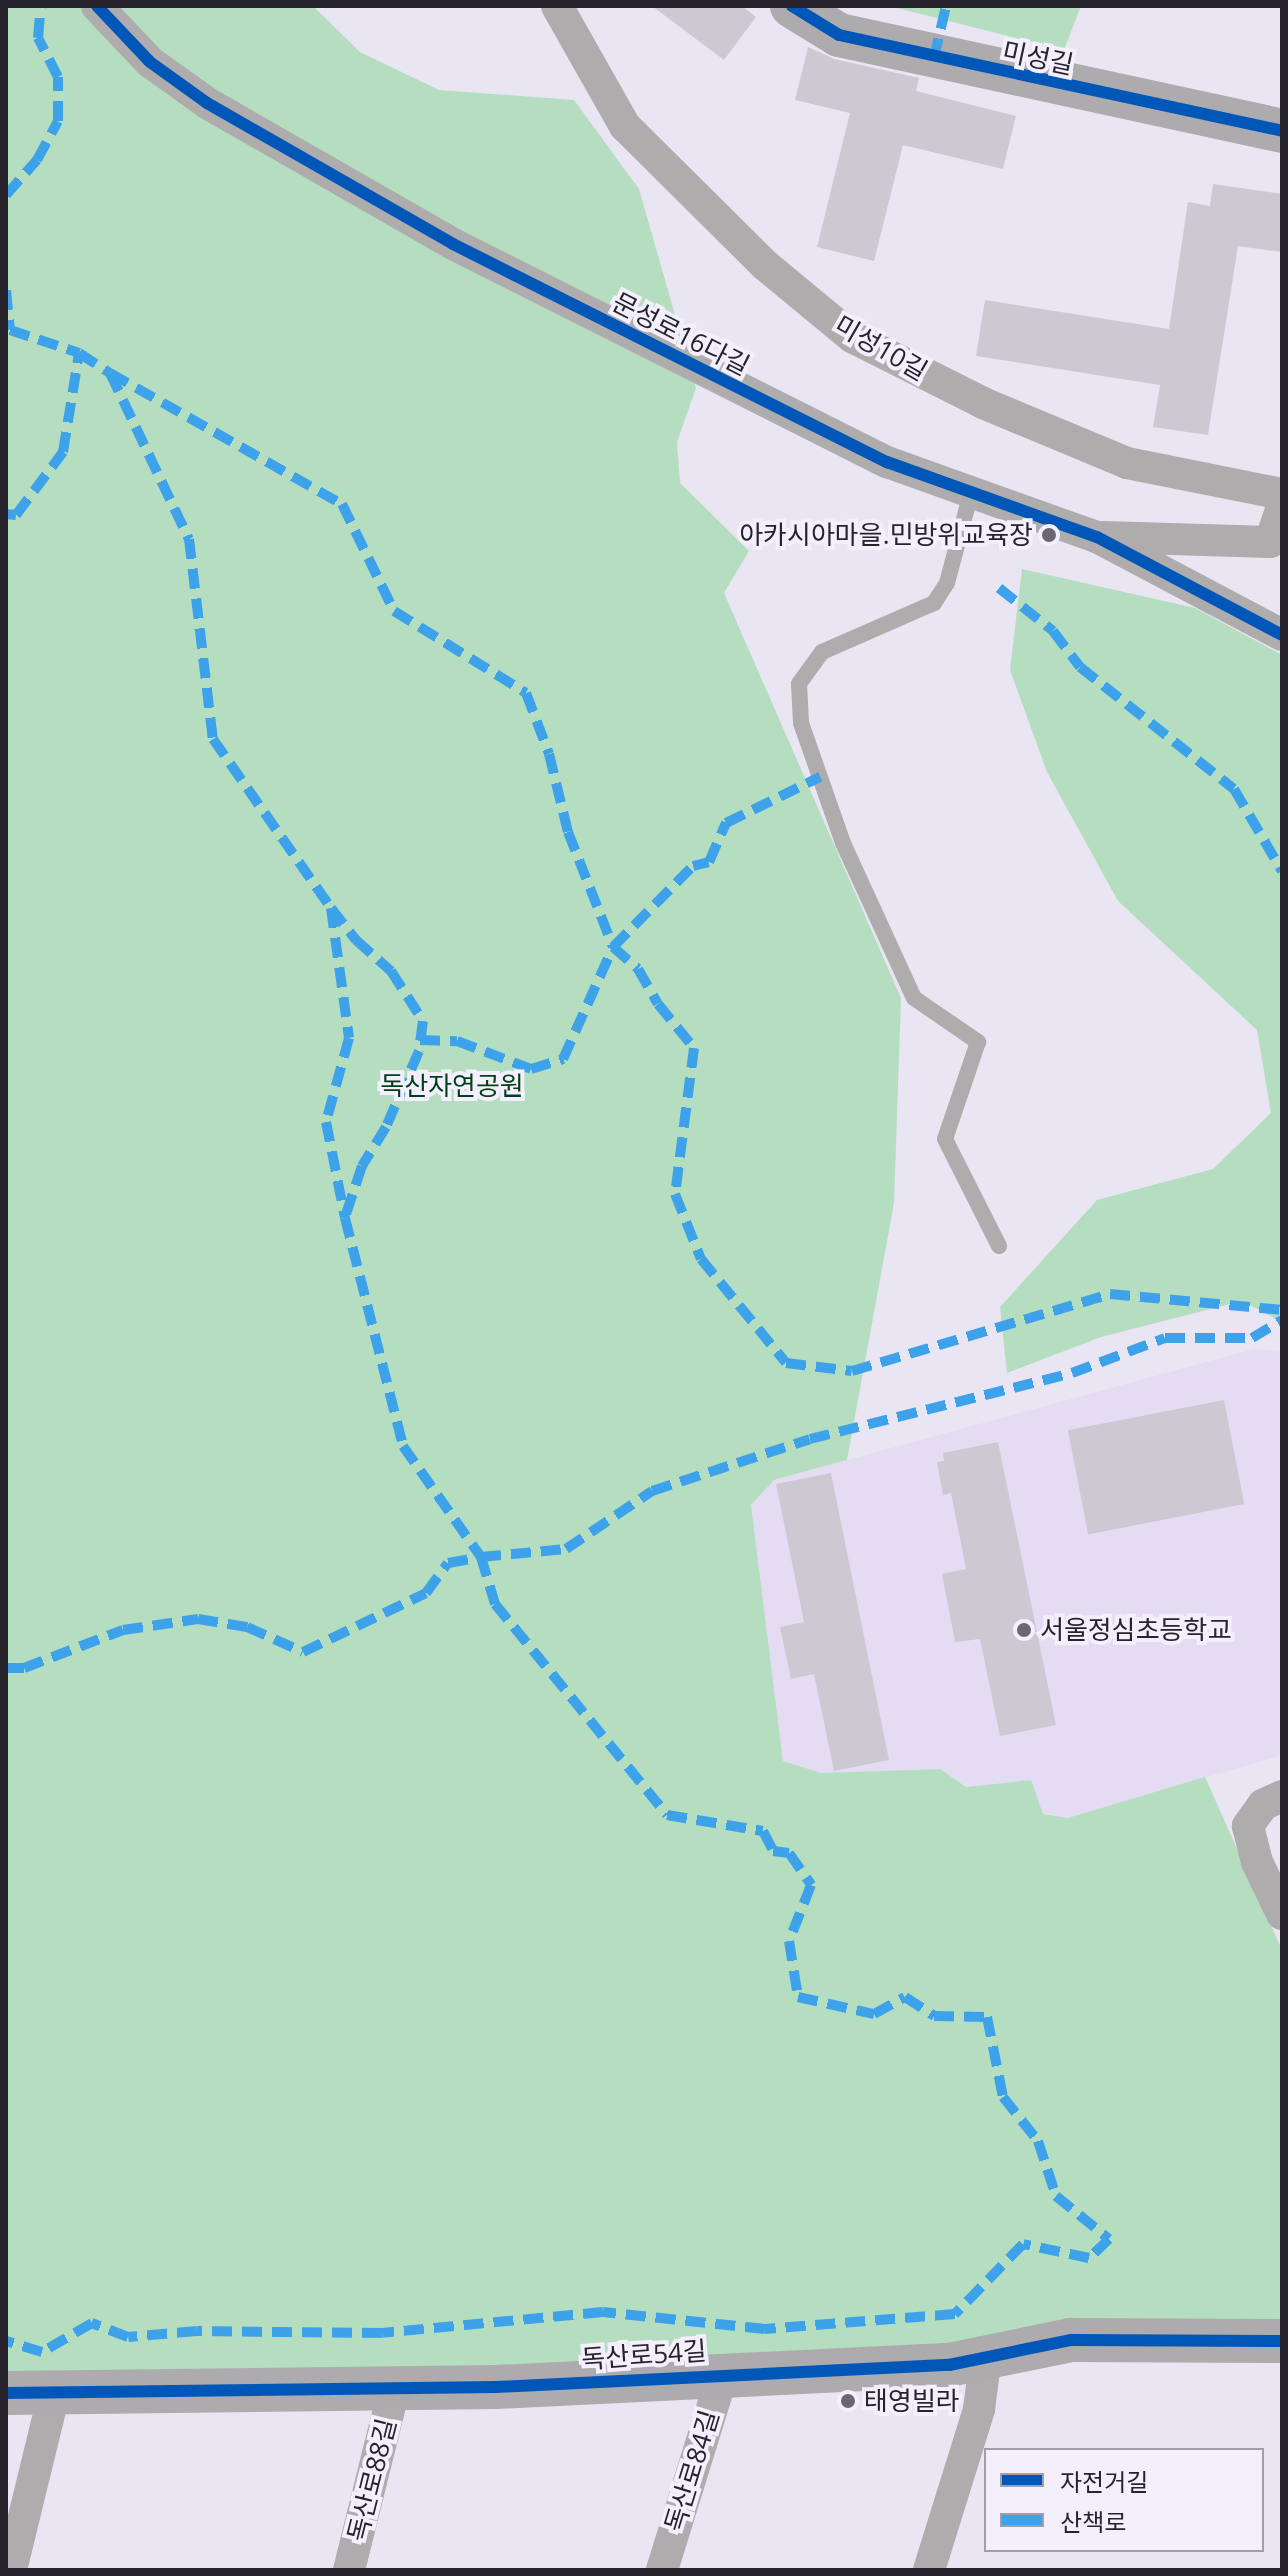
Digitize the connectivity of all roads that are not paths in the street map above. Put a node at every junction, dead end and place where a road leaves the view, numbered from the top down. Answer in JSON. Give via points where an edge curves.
{"nodes":[{"id":1,"x":97,"y":6,"type":"edge"},
{"id":2,"x":557,"y":6,"type":"edge"},
{"id":3,"x":792,"y":6,"type":"edge"},
{"id":4,"x":1282,"y":131,"type":"edge"},
{"id":5,"x":972,"y":489,"type":"junction"},
{"id":6,"x":1282,"y":494,"type":"edge"},
{"id":7,"x":1282,"y":508,"type":"edge"},
{"id":8,"x":1097,"y":537,"type":"junction"},
{"id":9,"x":1282,"y":635,"type":"edge"},
{"id":10,"x":999,"y":1246,"type":"dead end"},
{"id":11,"x":1282,"y":1796,"type":"edge"},
{"id":12,"x":1282,"y":1914,"type":"edge"},
{"id":13,"x":1282,"y":2341,"type":"edge"},
{"id":14,"x":986,"y":2356,"type":"junction"},
{"id":15,"x":723,"y":2373,"type":"junction"},
{"id":16,"x":394,"y":2390,"type":"junction"},
{"id":17,"x":6,"y":2393,"type":"edge"},
{"id":18,"x":54,"y":2393,"type":"junction"},
{"id":19,"x":11,"y":2570,"type":"edge"},
{"id":20,"x":349,"y":2570,"type":"edge"},
{"id":21,"x":662,"y":2570,"type":"edge"},
{"id":22,"x":929,"y":2570,"type":"edge"}],
"edges":[{"from":1,"to":5,"type":"street","name":"문성로16다길","via":[[150,62],[207,103],[453,244],[887,462]]},
{"from":2,"to":6,"type":"street","name":"미성10길","via":[[625,126],[765,265],[852,337],[983,403],[1127,463]]},
{"from":3,"to":4,"type":"street","name":"미성길","via":[[839,35]]},
{"from":5,"to":8,"type":"street","name":"문성로16다길"},
{"from":5,"to":10,"type":"lane","via":[[947,583],[934,603],[822,652],[799,684],[801,723],[843,843],[914,998],[978,1042],[945,1139]]},
{"from":7,"to":8,"type":"street","via":[[1270,542]]},
{"from":8,"to":9,"type":"street","name":"문성로16다길"},
{"from":11,"to":12,"type":"street","via":[[1263,1805],[1248,1826],[1257,1862]]},
{"from":13,"to":14,"type":"street","name":"독산로54길","via":[[1071,2340]]},
{"from":14,"to":15,"type":"street","name":"독산로54길","via":[[949,2365]]},
{"from":14,"to":22,"type":"street","via":[[979,2409]]},
{"from":15,"to":16,"type":"street","name":"독산로54길"},
{"from":15,"to":21,"type":"street","name":"독산로84길"},
{"from":16,"to":18,"type":"street","name":"독산로54길"},
{"from":16,"to":20,"type":"street","name":"독산로88길"},
{"from":17,"to":18,"type":"street","name":"독산로54길"},
{"from":18,"to":19,"type":"street"}]}
